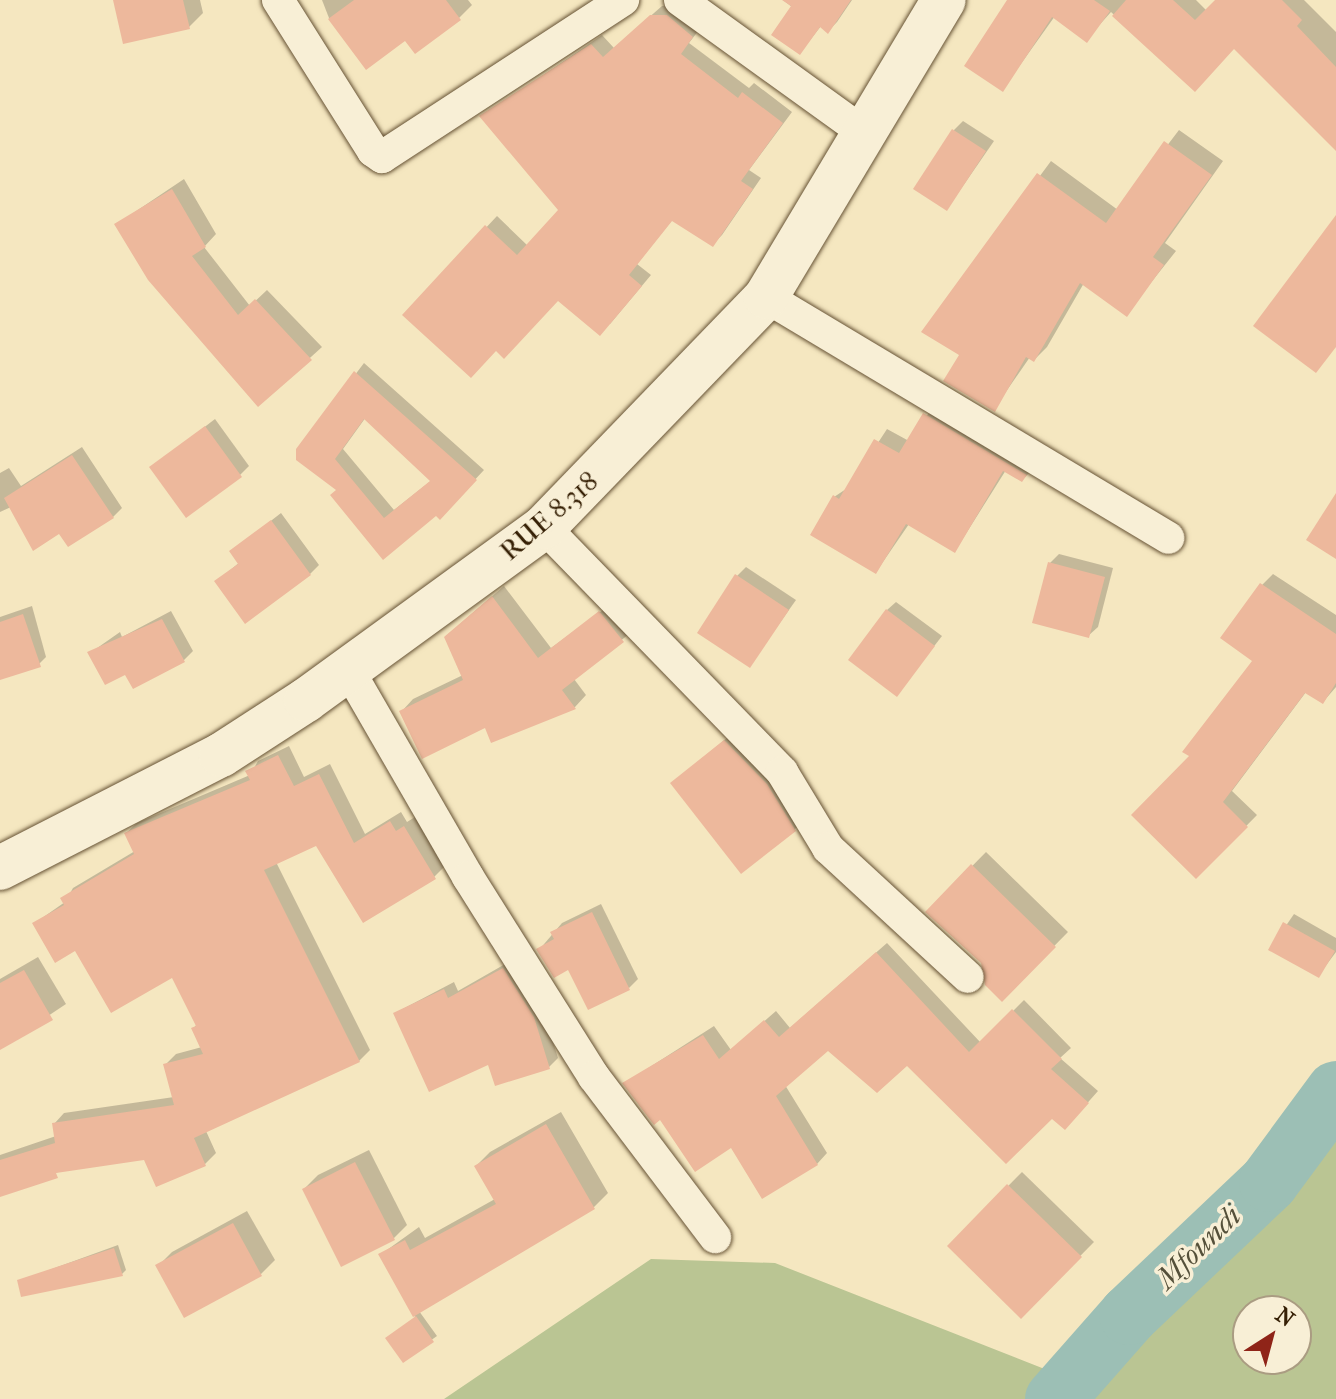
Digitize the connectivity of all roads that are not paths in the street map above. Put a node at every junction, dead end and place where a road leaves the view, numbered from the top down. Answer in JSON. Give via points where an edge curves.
{"nodes":[{"id":1,"x":278,"y":0,"type":"edge"},
{"id":2,"x":623,"y":0,"type":"edge"},
{"id":3,"x":680,"y":0,"type":"edge"},
{"id":4,"x":944,"y":0,"type":"edge"},
{"id":5,"x":867,"y":135,"type":"junction"},
{"id":6,"x":766,"y":297,"type":"junction"},
{"id":7,"x":544,"y":527,"type":"junction"},
{"id":8,"x":1168,"y":538,"type":"dead end"},
{"id":9,"x":348,"y":669,"type":"junction"},
{"id":10,"x":0,"y":868,"type":"edge"},
{"id":11,"x":968,"y":977,"type":"dead end"},
{"id":12,"x":715,"y":1237,"type":"dead end"}],
"edges":[{"from":1,"to":2,"type":"street","via":[[373,151],[382,157]]},
{"from":3,"to":5,"type":"street"},
{"from":4,"to":5,"type":"main road","name":"RUE 8.318"},
{"from":5,"to":6,"type":"main road","name":"RUE 8.318"},
{"from":6,"to":7,"type":"main road","name":"RUE 8.318"},
{"from":6,"to":8,"type":"street"},
{"from":7,"to":9,"type":"main road","name":"RUE 8.318"},
{"from":7,"to":11,"type":"street","via":[[782,772],[828,848]]},
{"from":9,"to":10,"type":"main road","name":"RUE 8.318","via":[[221,755]]},
{"from":9,"to":12,"type":"street","via":[[468,877],[594,1077]]}]}
